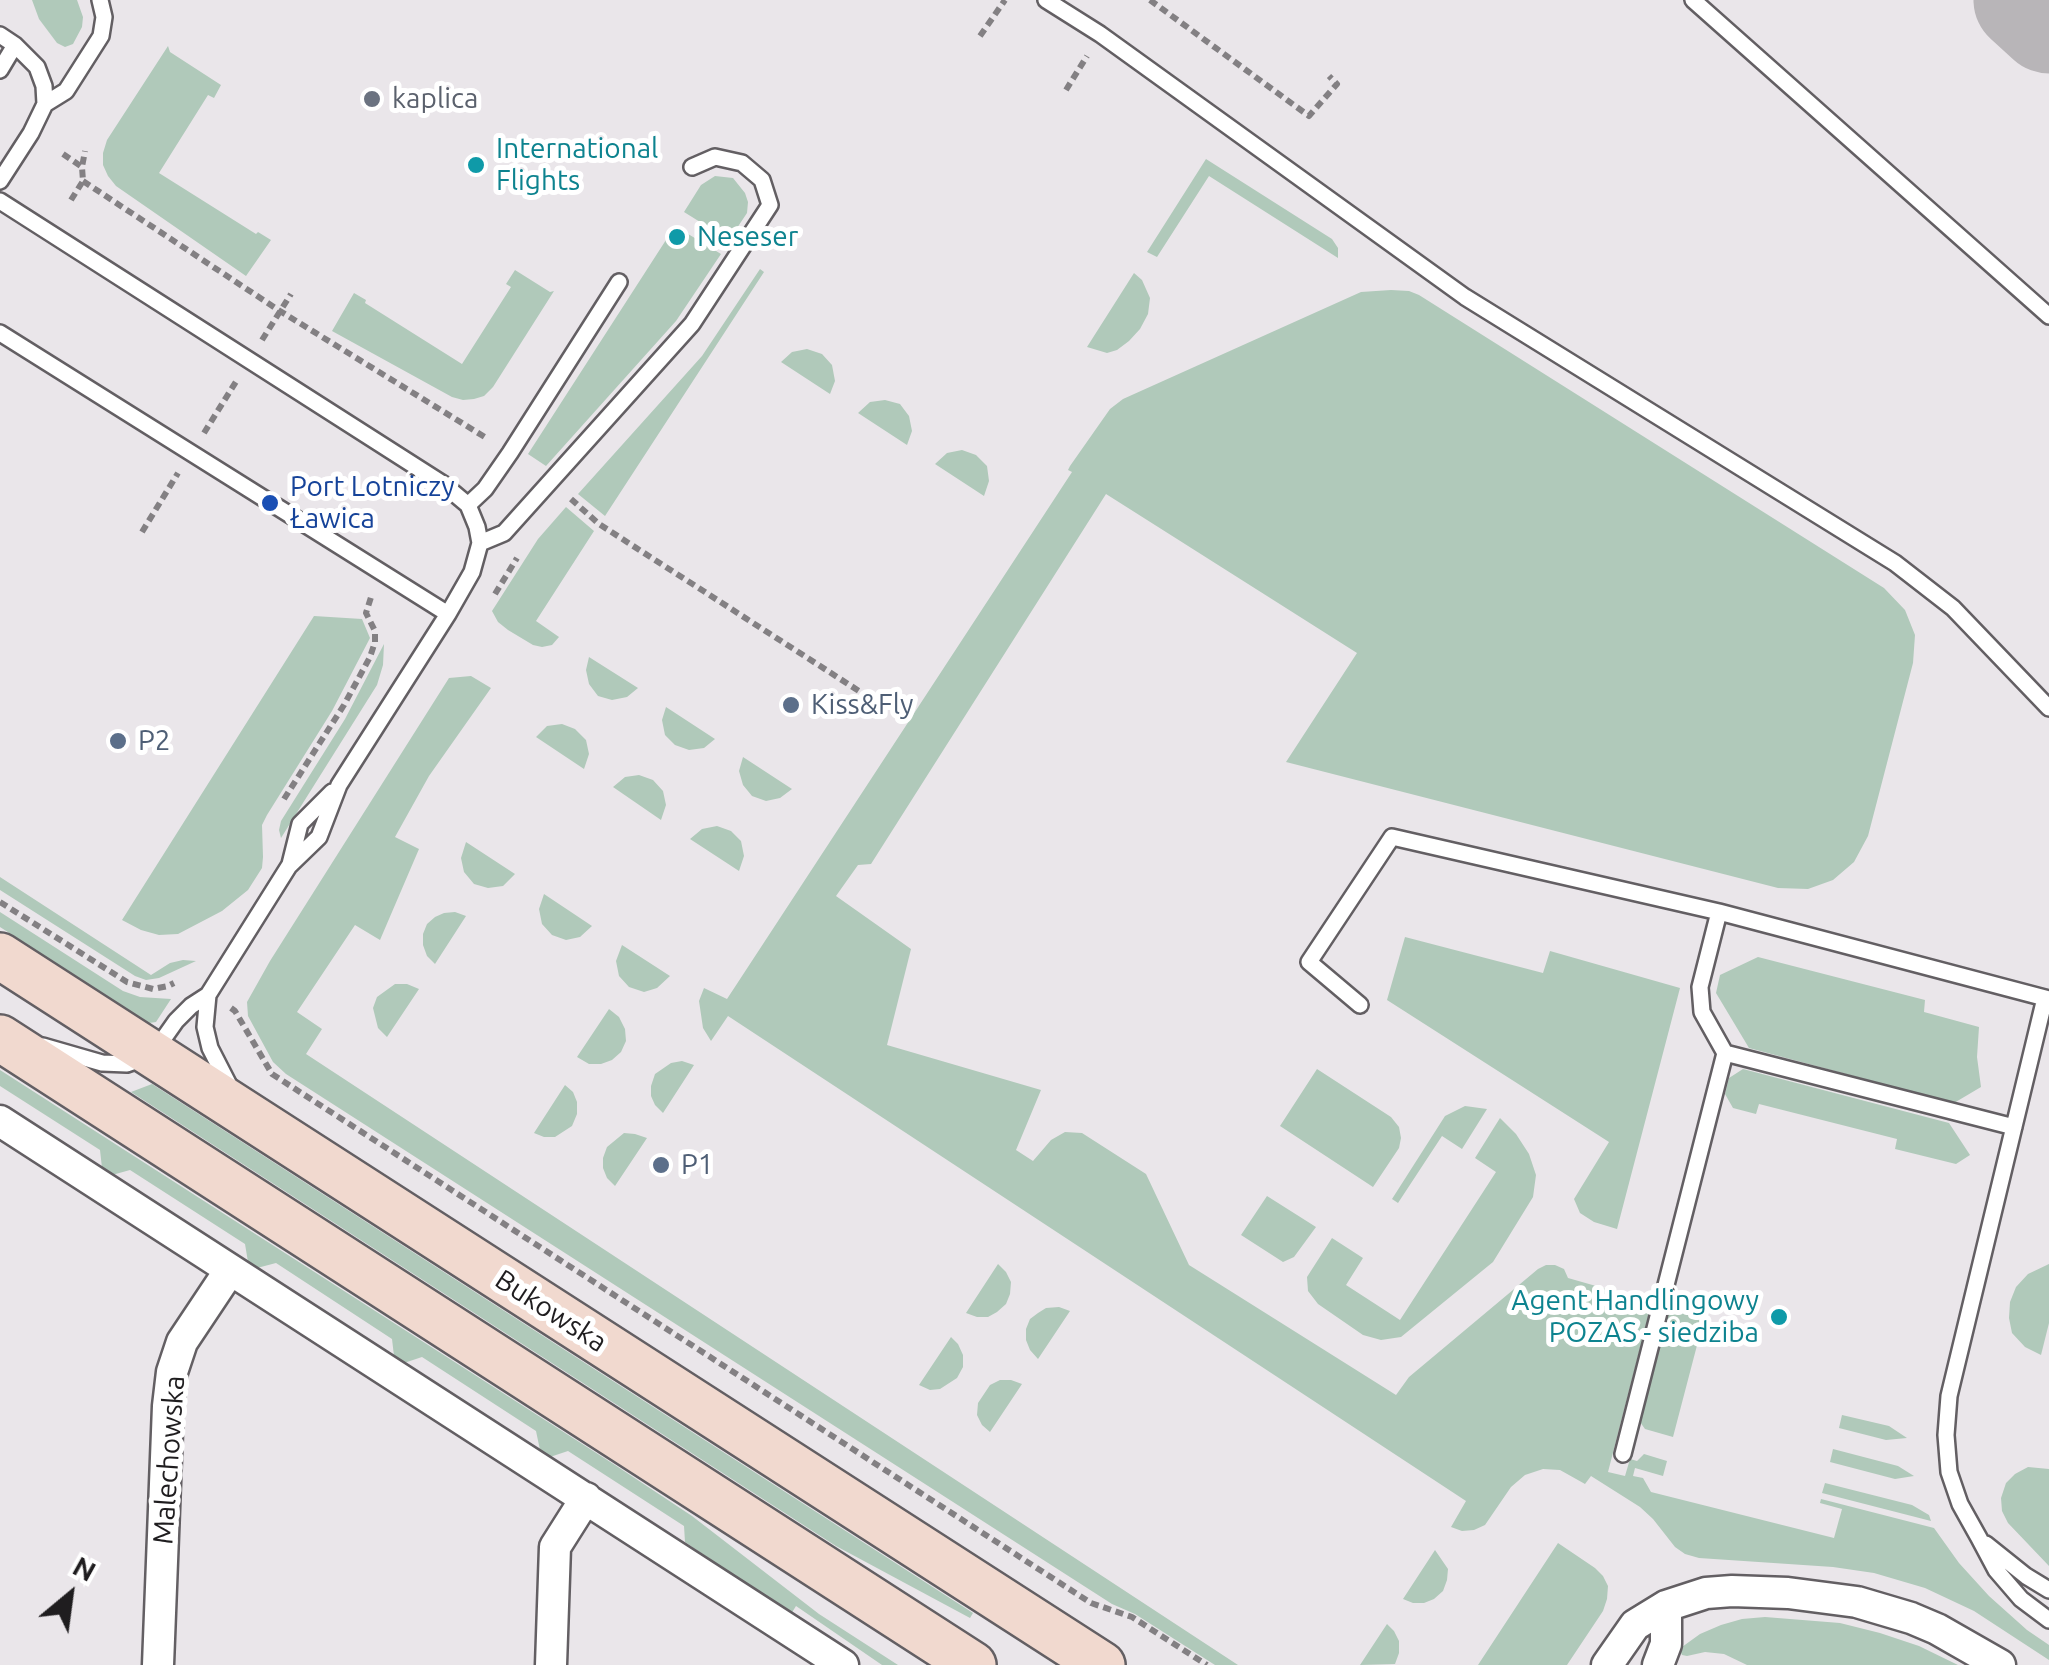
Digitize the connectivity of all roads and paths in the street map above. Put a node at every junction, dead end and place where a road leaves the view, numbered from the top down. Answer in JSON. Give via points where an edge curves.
{"nodes":[{"id":1,"x":100,"y":0,"type":"edge"},
{"id":2,"x":1005,"y":0,"type":"edge"},
{"id":3,"x":1046,"y":0,"type":"edge"},
{"id":4,"x":1150,"y":0,"type":"edge"},
{"id":5,"x":1693,"y":0,"type":"edge"},
{"id":6,"x":0,"y":35,"type":"edge"},
{"id":7,"x":980,"y":36,"type":"dead end"},
{"id":8,"x":16,"y":45,"type":"junction"},
{"id":9,"x":0,"y":70,"type":"edge"},
{"id":10,"x":1329,"y":76,"type":"dead end"},
{"id":11,"x":45,"y":104,"type":"junction"},
{"id":12,"x":85,"y":151,"type":"dead end"},
{"id":13,"x":63,"y":154,"type":"dead end"},
{"id":14,"x":82,"y":166,"type":"junction"},
{"id":15,"x":692,"y":167,"type":"dead end"},
{"id":16,"x":83,"y":180,"type":"junction"},
{"id":17,"x":0,"y":181,"type":"edge"},
{"id":18,"x":0,"y":200,"type":"edge"},
{"id":19,"x":71,"y":200,"type":"dead end"},
{"id":20,"x":620,"y":282,"type":"dead end"},
{"id":21,"x":291,"y":294,"type":"dead end"},
{"id":22,"x":280,"y":310,"type":"junction"},
{"id":23,"x":2049,"y":316,"type":"edge"},
{"id":24,"x":0,"y":333,"type":"edge"},
{"id":25,"x":249,"y":361,"type":"junction"},
{"id":26,"x":191,"y":453,"type":"junction"},
{"id":27,"x":510,"y":453,"type":"junction"},
{"id":28,"x":551,"y":481,"type":"junction"},
{"id":29,"x":468,"y":505,"type":"junction"},
{"id":30,"x":142,"y":532,"type":"dead end"},
{"id":31,"x":480,"y":543,"type":"junction"},
{"id":32,"x":369,"y":598,"type":"dead end"},
{"id":33,"x":448,"y":614,"type":"junction"},
{"id":34,"x":873,"y":700,"type":"dead end"},
{"id":35,"x":2049,"y":708,"type":"edge"},
{"id":36,"x":275,"y":813,"type":"dead end"},
{"id":37,"x":0,"y":902,"type":"edge"},
{"id":38,"x":1719,"y":912,"type":"junction"},
{"id":39,"x":0,"y":956,"type":"edge"},
{"id":40,"x":181,"y":978,"type":"dead end"},
{"id":41,"x":208,"y":995,"type":"junction"},
{"id":42,"x":2047,"y":998,"type":"edge"},
{"id":43,"x":1360,"y":1005,"type":"dead end"},
{"id":44,"x":230,"y":1007,"type":"dead end"},
{"id":45,"x":0,"y":1036,"type":"edge"},
{"id":46,"x":1726,"y":1053,"type":"junction"},
{"id":47,"x":152,"y":1055,"type":"junction"},
{"id":48,"x":244,"y":1114,"type":"junction"},
{"id":49,"x":0,"y":1121,"type":"edge"},
{"id":50,"x":2014,"y":1128,"type":"junction"},
{"id":51,"x":230,"y":1270,"type":"junction"},
{"id":52,"x":1623,"y":1454,"type":"dead end"},
{"id":53,"x":586,"y":1498,"type":"junction"},
{"id":54,"x":1979,"y":1538,"type":"junction"},
{"id":55,"x":2049,"y":1590,"type":"edge"},
{"id":56,"x":1666,"y":1606,"type":"junction"},
{"id":57,"x":2049,"y":1620,"type":"edge"},
{"id":58,"x":158,"y":1665,"type":"edge"},
{"id":59,"x":551,"y":1665,"type":"edge"},
{"id":60,"x":843,"y":1665,"type":"edge"},
{"id":61,"x":973,"y":1665,"type":"edge"},
{"id":62,"x":1102,"y":1665,"type":"edge"},
{"id":63,"x":1207,"y":1665,"type":"edge"},
{"id":64,"x":1607,"y":1665,"type":"edge"},
{"id":65,"x":1658,"y":1665,"type":"edge"},
{"id":66,"x":2000,"y":1665,"type":"edge"}],
"edges":[{"from":1,"to":11,"type":"lane","via":[[100,36],[66,92]]},
{"from":2,"to":7,"type":"path"},
{"from":3,"to":35,"type":"lane","via":[[1465,297],[1894,563],[1953,608]]},
{"from":4,"to":10,"type":"path","via":[[1309,116],[1338,84]]},
{"from":5,"to":23,"type":"lane"},
{"from":6,"to":8,"type":"lane"},
{"from":8,"to":9,"type":"lane"},
{"from":8,"to":11,"type":"lane","via":[[36,67]]},
{"from":11,"to":17,"type":"lane"},
{"from":12,"to":14,"type":"path"},
{"from":13,"to":14,"type":"path"},
{"from":14,"to":16,"type":"path"},
{"from":15,"to":28,"type":"lane","via":[[715,157],[742,163],[762,180],[770,205],[692,324]]},
{"from":16,"to":19,"type":"path"},
{"from":16,"to":22,"type":"path"},
{"from":18,"to":25,"type":"lane"},
{"from":20,"to":27,"type":"lane"},
{"from":21,"to":22,"type":"path"},
{"from":22,"to":25,"type":"path"},
{"from":22,"to":27,"type":"path"},
{"from":24,"to":26,"type":"lane"},
{"from":25,"to":26,"type":"path"},
{"from":25,"to":29,"type":"lane"},
{"from":26,"to":30,"type":"path"},
{"from":26,"to":33,"type":"lane"},
{"from":27,"to":29,"type":"lane"},
{"from":28,"to":31,"type":"lane","via":[[504,533]]},
{"from":28,"to":34,"type":"path","via":[[599,524]]},
{"from":29,"to":31,"type":"lane"},
{"from":31,"to":33,"type":"lane"},
{"from":32,"to":36,"type":"path","via":[[366,612],[375,631],[370,656]]},
{"from":33,"to":41,"type":"lane","via":[[339,785],[319,837],[289,866]]},
{"from":37,"to":40,"type":"path","via":[[127,982],[153,989]]},
{"from":38,"to":42,"type":"lane"},
{"from":38,"to":43,"type":"lane","via":[[1392,838],[1309,962]]},
{"from":38,"to":46,"type":"lane","via":[[1700,987],[1702,1012]]},
{"from":39,"to":47,"type":"main road","name":"Bukowska"},
{"from":41,"to":47,"type":"lane"},
{"from":41,"to":48,"type":"lane","via":[[210,1048]]},
{"from":42,"to":50,"type":"lane"},
{"from":44,"to":63,"type":"path","via":[[272,1074],[1091,1603],[1132,1617]]},
{"from":45,"to":47,"type":"lane","via":[[102,1063]]},
{"from":45,"to":61,"type":"main road"},
{"from":46,"to":50,"type":"lane"},
{"from":46,"to":52,"type":"lane"},
{"from":47,"to":48,"type":"main road","name":"Bukowska"},
{"from":48,"to":62,"type":"main road","name":"Bukowska"},
{"from":49,"to":51,"type":"street"},
{"from":50,"to":54,"type":"lane","via":[[1946,1435],[1949,1472]]},
{"from":51,"to":53,"type":"street"},
{"from":51,"to":58,"type":"street","name":"Malechowska","via":[[182,1342],[172,1372]]},
{"from":53,"to":59,"type":"street","via":[[555,1547]]},
{"from":53,"to":60,"type":"street"},
{"from":54,"to":55,"type":"lane"},
{"from":54,"to":57,"type":"lane","via":[[1996,1570]]},
{"from":56,"to":64,"type":"street","via":[[1635,1625]]},
{"from":56,"to":65,"type":"street","via":[[1666,1644]]},
{"from":56,"to":66,"type":"street","via":[[1732,1590],[1857,1602],[1912,1618]]}]}
